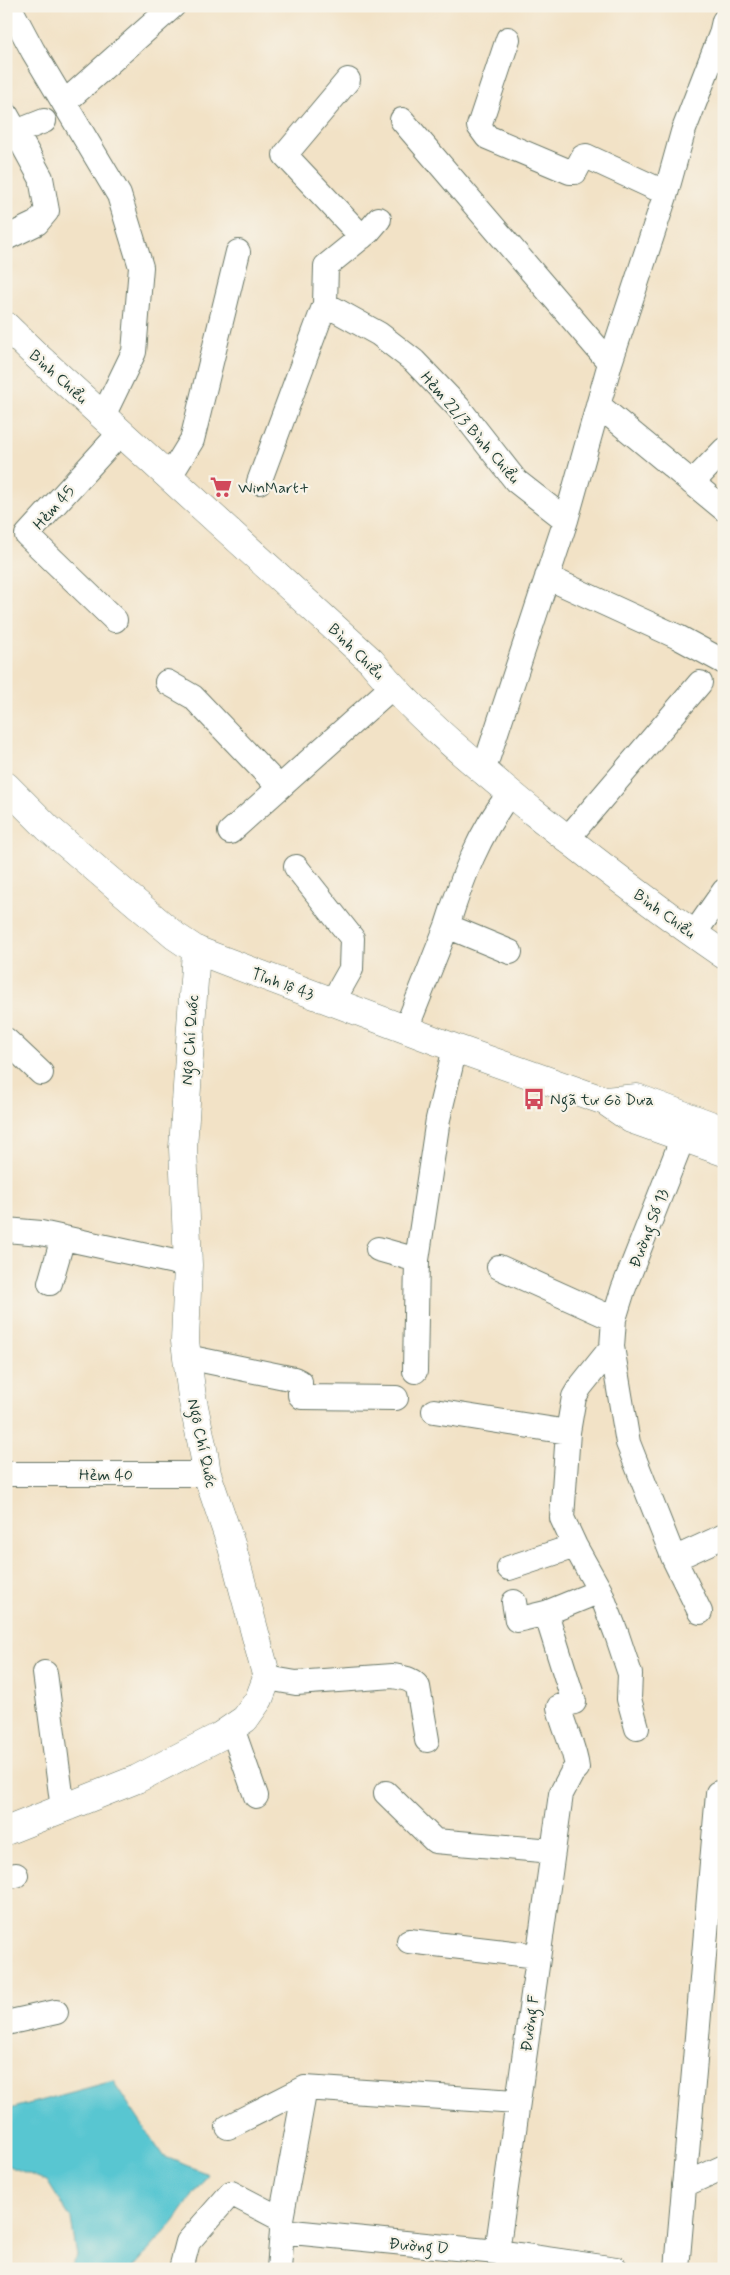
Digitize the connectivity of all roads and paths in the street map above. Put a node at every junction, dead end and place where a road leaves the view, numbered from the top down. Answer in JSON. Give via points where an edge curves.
{"nodes":[{"id":1,"x":9,"y":6,"type":"edge"},
{"id":2,"x":174,"y":6,"type":"edge"},
{"id":3,"x":723,"y":30,"type":"edge"},
{"id":4,"x":508,"y":39,"type":"dead end"},
{"id":5,"x":348,"y":80,"type":"dead end"},
{"id":6,"x":64,"y":103,"type":"junction"},
{"id":7,"x":402,"y":120,"type":"dead end"},
{"id":8,"x":44,"y":121,"type":"dead end"},
{"id":9,"x":11,"y":123,"type":"edge"},
{"id":10,"x":666,"y":193,"type":"junction"},
{"id":11,"x":379,"y":219,"type":"dead end"},
{"id":12,"x":362,"y":237,"type":"junction"},
{"id":13,"x":6,"y":238,"type":"edge"},
{"id":14,"x":238,"y":252,"type":"dead end"},
{"id":15,"x":325,"y":304,"type":"junction"},
{"id":16,"x":6,"y":326,"type":"edge"},
{"id":17,"x":610,"y":364,"type":"junction"},
{"id":18,"x":598,"y":405,"type":"junction"},
{"id":19,"x":112,"y":424,"type":"junction"},
{"id":20,"x":724,"y":450,"type":"edge"},
{"id":21,"x":170,"y":476,"type":"junction"},
{"id":22,"x":259,"y":482,"type":"dead end"},
{"id":23,"x":692,"y":483,"type":"junction"},
{"id":24,"x":724,"y":509,"type":"edge"},
{"id":25,"x":566,"y":520,"type":"junction"},
{"id":26,"x":547,"y":577,"type":"junction"},
{"id":27,"x":115,"y":620,"type":"dead end"},
{"id":28,"x":724,"y":662,"type":"edge"},
{"id":29,"x":167,"y":682,"type":"dead end"},
{"id":30,"x":700,"y":683,"type":"dead end"},
{"id":31,"x":392,"y":687,"type":"junction"},
{"id":32,"x":484,"y":772,"type":"junction"},
{"id":33,"x":6,"y":786,"type":"edge"},
{"id":34,"x":279,"y":787,"type":"junction"},
{"id":35,"x":510,"y":793,"type":"junction"},
{"id":36,"x":230,"y":832,"type":"dead end"},
{"id":37,"x":567,"y":839,"type":"junction"},
{"id":38,"x":296,"y":867,"type":"dead end"},
{"id":39,"x":724,"y":891,"type":"edge"},
{"id":40,"x":447,"y":926,"type":"junction"},
{"id":41,"x":694,"y":934,"type":"junction"},
{"id":42,"x":196,"y":950,"type":"junction"},
{"id":43,"x":510,"y":952,"type":"dead end"},
{"id":44,"x":724,"y":956,"type":"edge"},
{"id":45,"x":333,"y":1001,"type":"junction"},
{"id":46,"x":406,"y":1029,"type":"junction"},
{"id":47,"x":6,"y":1040,"type":"edge"},
{"id":48,"x":455,"y":1048,"type":"junction"},
{"id":49,"x":41,"y":1073,"type":"dead end"},
{"id":50,"x":605,"y":1101,"type":"junction"},
{"id":51,"x":724,"y":1130,"type":"edge"},
{"id":52,"x":683,"y":1137,"type":"junction"},
{"id":53,"x":724,"y":1152,"type":"edge"},
{"id":54,"x":6,"y":1230,"type":"edge"},
{"id":55,"x":63,"y":1238,"type":"junction"},
{"id":56,"x":378,"y":1249,"type":"dead end"},
{"id":57,"x":416,"y":1260,"type":"junction"},
{"id":58,"x":188,"y":1264,"type":"junction"},
{"id":59,"x":499,"y":1267,"type":"dead end"},
{"id":60,"x":50,"y":1283,"type":"dead end"},
{"id":61,"x":614,"y":1319,"type":"junction"},
{"id":62,"x":612,"y":1348,"type":"junction"},
{"id":63,"x":187,"y":1357,"type":"junction"},
{"id":64,"x":415,"y":1371,"type":"dead end"},
{"id":65,"x":396,"y":1398,"type":"dead end"},
{"id":66,"x":434,"y":1411,"type":"dead end"},
{"id":67,"x":568,"y":1432,"type":"junction"},
{"id":68,"x":6,"y":1474,"type":"edge"},
{"id":69,"x":207,"y":1474,"type":"junction"},
{"id":70,"x":724,"y":1536,"type":"edge"},
{"id":71,"x":575,"y":1546,"type":"junction"},
{"id":72,"x":674,"y":1559,"type":"junction"},
{"id":73,"x":509,"y":1568,"type":"dead end"},
{"id":74,"x":600,"y":1590,"type":"junction"},
{"id":75,"x":514,"y":1602,"type":"dead end"},
{"id":76,"x":700,"y":1612,"type":"dead end"},
{"id":77,"x":546,"y":1613,"type":"junction"},
{"id":78,"x":45,"y":1673,"type":"dead end"},
{"id":79,"x":267,"y":1678,"type":"junction"},
{"id":80,"x":232,"y":1728,"type":"junction"},
{"id":81,"x":637,"y":1728,"type":"dead end"},
{"id":82,"x":428,"y":1740,"type":"dead end"},
{"id":83,"x":386,"y":1793,"type":"dead end"},
{"id":84,"x":718,"y":1793,"type":"dead end"},
{"id":85,"x":256,"y":1796,"type":"dead end"},
{"id":86,"x":63,"y":1809,"type":"junction"},
{"id":87,"x":6,"y":1831,"type":"edge"},
{"id":88,"x":553,"y":1851,"type":"junction"},
{"id":89,"x":409,"y":1941,"type":"dead end"},
{"id":90,"x":538,"y":1956,"type":"junction"},
{"id":91,"x":56,"y":2012,"type":"dead end"},
{"id":92,"x":6,"y":2023,"type":"edge"},
{"id":93,"x":304,"y":2088,"type":"junction"},
{"id":94,"x":518,"y":2102,"type":"junction"},
{"id":95,"x":228,"y":2127,"type":"dead end"},
{"id":96,"x":724,"y":2167,"type":"edge"},
{"id":97,"x":684,"y":2185,"type":"junction"},
{"id":98,"x":282,"y":2225,"type":"junction"},
{"id":99,"x":496,"y":2252,"type":"junction"},
{"id":100,"x":181,"y":2269,"type":"edge"},
{"id":101,"x":278,"y":2269,"type":"edge"},
{"id":102,"x":616,"y":2269,"type":"edge"},
{"id":103,"x":677,"y":2269,"type":"edge"}],
"edges":[{"from":1,"to":6,"type":"street"},
{"from":2,"to":6,"type":"street"},
{"from":3,"to":10,"type":"street","via":[[683,132]]},
{"from":4,"to":10,"type":"street","via":[[479,126],[487,137],[570,172],[575,172],[586,156]]},
{"from":5,"to":12,"type":"street","via":[[285,155]]},
{"from":6,"to":19,"type":"street","via":[[119,195],[141,267],[134,352]]},
{"from":7,"to":17,"type":"street"},
{"from":8,"to":9,"type":"street"},
{"from":9,"to":13,"type":"street","via":[[42,178],[47,211],[37,223]]},
{"from":10,"to":17,"type":"street"},
{"from":11,"to":12,"type":"street"},
{"from":12,"to":15,"type":"street","via":[[326,266]]},
{"from":14,"to":21,"type":"street","via":[[192,440]]},
{"from":15,"to":22,"type":"street"},
{"from":15,"to":25,"type":"street","name":"Hẻm 22/3 Bình Chiểu","via":[[379,334],[414,361],[458,407],[516,481]]},
{"from":16,"to":19,"type":"main road","name":"Bình Chiểu"},
{"from":17,"to":18,"type":"street"},
{"from":18,"to":23,"type":"street"},
{"from":18,"to":25,"type":"street"},
{"from":19,"to":21,"type":"main road","name":"Bình Chiểu"},
{"from":19,"to":27,"type":"street","name":"Hẻm 45","via":[[27,535]]},
{"from":20,"to":23,"type":"street"},
{"from":21,"to":31,"type":"main road","name":"Bình Chiểu","via":[[371,662]]},
{"from":23,"to":24,"type":"street"},
{"from":25,"to":26,"type":"street"},
{"from":26,"to":28,"type":"street","via":[[678,637]]},
{"from":26,"to":32,"type":"street"},
{"from":29,"to":34,"type":"street","via":[[193,697]]},
{"from":30,"to":37,"type":"street"},
{"from":31,"to":32,"type":"main road","name":"Bình Chiểu"},
{"from":31,"to":34,"type":"street"},
{"from":32,"to":35,"type":"main road","name":"Bình Chiểu"},
{"from":33,"to":42,"type":"main road","name":"Tỉnh lộ 43","via":[[48,828],[175,936]]},
{"from":34,"to":36,"type":"street"},
{"from":35,"to":37,"type":"main road","name":"Bình Chiểu"},
{"from":35,"to":40,"type":"street","via":[[494,814],[472,856]]},
{"from":37,"to":41,"type":"main road","name":"Bình Chiểu"},
{"from":38,"to":45,"type":"street","via":[[352,938],[351,969]]},
{"from":39,"to":41,"type":"street"},
{"from":40,"to":43,"type":"street"},
{"from":40,"to":46,"type":"street"},
{"from":41,"to":44,"type":"main road","name":"Bình Chiểu"},
{"from":42,"to":45,"type":"main road","name":"Tỉnh lộ 43"},
{"from":42,"to":58,"type":"main road","name":"Ngô Chí Quốc","via":[[183,1148]]},
{"from":45,"to":46,"type":"main road","name":"Tỉnh lộ 43"},
{"from":46,"to":48,"type":"main road","name":"Tỉnh lộ 43"},
{"from":47,"to":49,"type":"street"},
{"from":48,"to":50,"type":"main road","name":"Tỉnh lộ 43"},
{"from":48,"to":57,"type":"street","via":[[435,1137]]},
{"from":50,"to":51,"type":"main road","name":"Tỉnh lộ 43","via":[[637,1098]]},
{"from":50,"to":52,"type":"main road","name":"Tỉnh lộ 43","via":[[632,1119]]},
{"from":52,"to":53,"type":"main road","name":"Tỉnh lộ 43"},
{"from":52,"to":61,"type":"street","name":"Đường Số 13"},
{"from":54,"to":55,"type":"street"},
{"from":55,"to":58,"type":"street"},
{"from":55,"to":60,"type":"street"},
{"from":56,"to":57,"type":"street"},
{"from":57,"to":64,"type":"street"},
{"from":58,"to":63,"type":"main road","name":"Ngô Chí Quốc"},
{"from":59,"to":61,"type":"street"},
{"from":61,"to":62,"type":"street","name":"Đường Số 13"},
{"from":62,"to":67,"type":"street","via":[[574,1397]]},
{"from":62,"to":72,"type":"street","name":"Đường Số 13","via":[[628,1443]]},
{"from":63,"to":65,"type":"street","via":[[294,1378],[300,1382],[302,1397]]},
{"from":63,"to":69,"type":"main road","name":"Ngô Chí Quốc"},
{"from":66,"to":67,"type":"street"},
{"from":67,"to":71,"type":"street","via":[[562,1518]]},
{"from":68,"to":69,"type":"street","name":"Hẻm 40"},
{"from":69,"to":79,"type":"main road","name":"Ngô Chí Quốc","via":[[232,1547]]},
{"from":70,"to":72,"type":"street"},
{"from":71,"to":73,"type":"street"},
{"from":71,"to":74,"type":"street"},
{"from":72,"to":76,"type":"street","name":"Đường Số 13"},
{"from":74,"to":77,"type":"street"},
{"from":74,"to":81,"type":"street","via":[[630,1674],[630,1699]]},
{"from":75,"to":77,"type":"street","via":[[517,1620]]},
{"from":77,"to":88,"type":"street","name":"Đường F","via":[[574,1702],[559,1707],[577,1768],[561,1794]]},
{"from":78,"to":86,"type":"street"},
{"from":79,"to":80,"type":"main road","via":[[259,1699],[245,1719]]},
{"from":79,"to":82,"type":"street","via":[[296,1683],[392,1676],[407,1678],[418,1687]]},
{"from":80,"to":85,"type":"street"},
{"from":80,"to":86,"type":"main road","via":[[137,1779]]},
{"from":83,"to":88,"type":"street","via":[[435,1841]]},
{"from":84,"to":97,"type":"street"},
{"from":86,"to":87,"type":"main road"},
{"from":88,"to":90,"type":"street","name":"Đường F"},
{"from":89,"to":90,"type":"street"},
{"from":90,"to":94,"type":"street","name":"Đường F"},
{"from":91,"to":92,"type":"street"},
{"from":93,"to":94,"type":"street"},
{"from":93,"to":95,"type":"street"},
{"from":93,"to":98,"type":"street"},
{"from":94,"to":99,"type":"street","name":"Đường F"},
{"from":96,"to":97,"type":"street"},
{"from":97,"to":103,"type":"street"},
{"from":98,"to":99,"type":"street","name":"Đường D"},
{"from":98,"to":100,"type":"street","via":[[231,2193],[188,2242]]},
{"from":98,"to":101,"type":"street"},
{"from":99,"to":102,"type":"street","name":"Đường D"}]}
